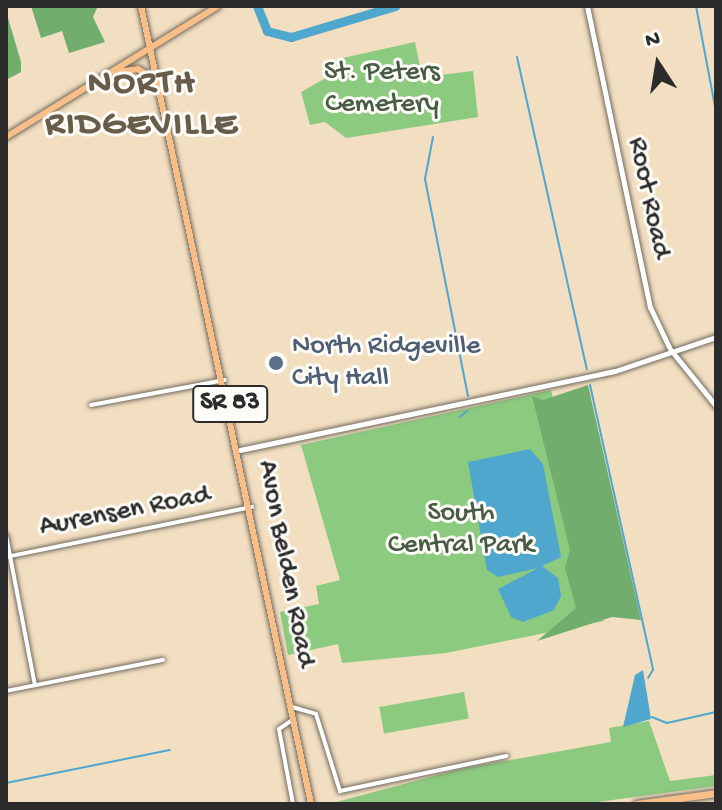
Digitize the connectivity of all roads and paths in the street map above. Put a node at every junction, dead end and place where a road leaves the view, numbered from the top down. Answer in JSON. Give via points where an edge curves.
{"nodes":[{"id":1,"x":141,"y":6,"type":"edge"},
{"id":2,"x":218,"y":6,"type":"edge"},
{"id":3,"x":587,"y":6,"type":"edge"},
{"id":4,"x":207,"y":9,"type":"edge"},
{"id":5,"x":151,"y":46,"type":"junction"},
{"id":6,"x":107,"y":74,"type":"junction"},
{"id":7,"x":158,"y":81,"type":"junction"},
{"id":8,"x":6,"y":137,"type":"edge"},
{"id":9,"x":716,"y":337,"type":"edge"},
{"id":10,"x":670,"y":348,"type":"junction"},
{"id":11,"x":225,"y":380,"type":"junction"},
{"id":12,"x":91,"y":405,"type":"dead end"},
{"id":13,"x":716,"y":406,"type":"edge"},
{"id":14,"x":240,"y":450,"type":"junction"},
{"id":15,"x":252,"y":507,"type":"junction"},
{"id":16,"x":6,"y":535,"type":"edge"},
{"id":17,"x":8,"y":556,"type":"edge"},
{"id":18,"x":163,"y":660,"type":"dead end"},
{"id":19,"x":35,"y":685,"type":"junction"},
{"id":20,"x":6,"y":691,"type":"edge"},
{"id":21,"x":292,"y":707,"type":"junction"},
{"id":22,"x":294,"y":719,"type":"junction"},
{"id":23,"x":506,"y":756,"type":"dead end"},
{"id":24,"x":716,"y":793,"type":"edge"},
{"id":25,"x":293,"y":804,"type":"edge"},
{"id":26,"x":311,"y":804,"type":"edge"},
{"id":27,"x":636,"y":804,"type":"edge"}],
"edges":[{"from":1,"to":5,"type":"main road","name":"Avon Belden Road","number":"SR 83"},
{"from":2,"to":4,"type":"main road"},
{"from":3,"to":10,"type":"street","name":"Root Road","via":[[650,307]]},
{"from":4,"to":5,"type":"main road"},
{"from":5,"to":6,"type":"main road"},
{"from":5,"to":7,"type":"main road","name":"Avon Belden Road","number":"SR 83"},
{"from":6,"to":7,"type":"main road","via":[[138,69]]},
{"from":6,"to":8,"type":"main road"},
{"from":7,"to":11,"type":"main road","name":"Avon Belden Road","number":"SR 83"},
{"from":9,"to":10,"type":"street"},
{"from":10,"to":13,"type":"street","name":"Root Road"},
{"from":10,"to":14,"type":"street","via":[[615,371]]},
{"from":11,"to":12,"type":"street"},
{"from":11,"to":14,"type":"main road","name":"Avon Belden Road","number":"SR 83"},
{"from":14,"to":15,"type":"main road","name":"Avon Belden Road","number":"SR 83"},
{"from":15,"to":17,"type":"street","name":"Aurensen Road"},
{"from":15,"to":21,"type":"main road","name":"Avon Belden Road","number":"SR 83"},
{"from":16,"to":17,"type":"street"},
{"from":17,"to":19,"type":"street"},
{"from":18,"to":19,"type":"street"},
{"from":19,"to":20,"type":"street"},
{"from":21,"to":22,"type":"main road","name":"Avon Belden Road","number":"SR 83"},
{"from":21,"to":23,"type":"street","via":[[316,714],[340,791]]},
{"from":22,"to":25,"type":"street","via":[[279,729]]},
{"from":22,"to":26,"type":"main road","name":"Avon Belden Road","number":"SR 83"},
{"from":24,"to":27,"type":"highway"}]}
